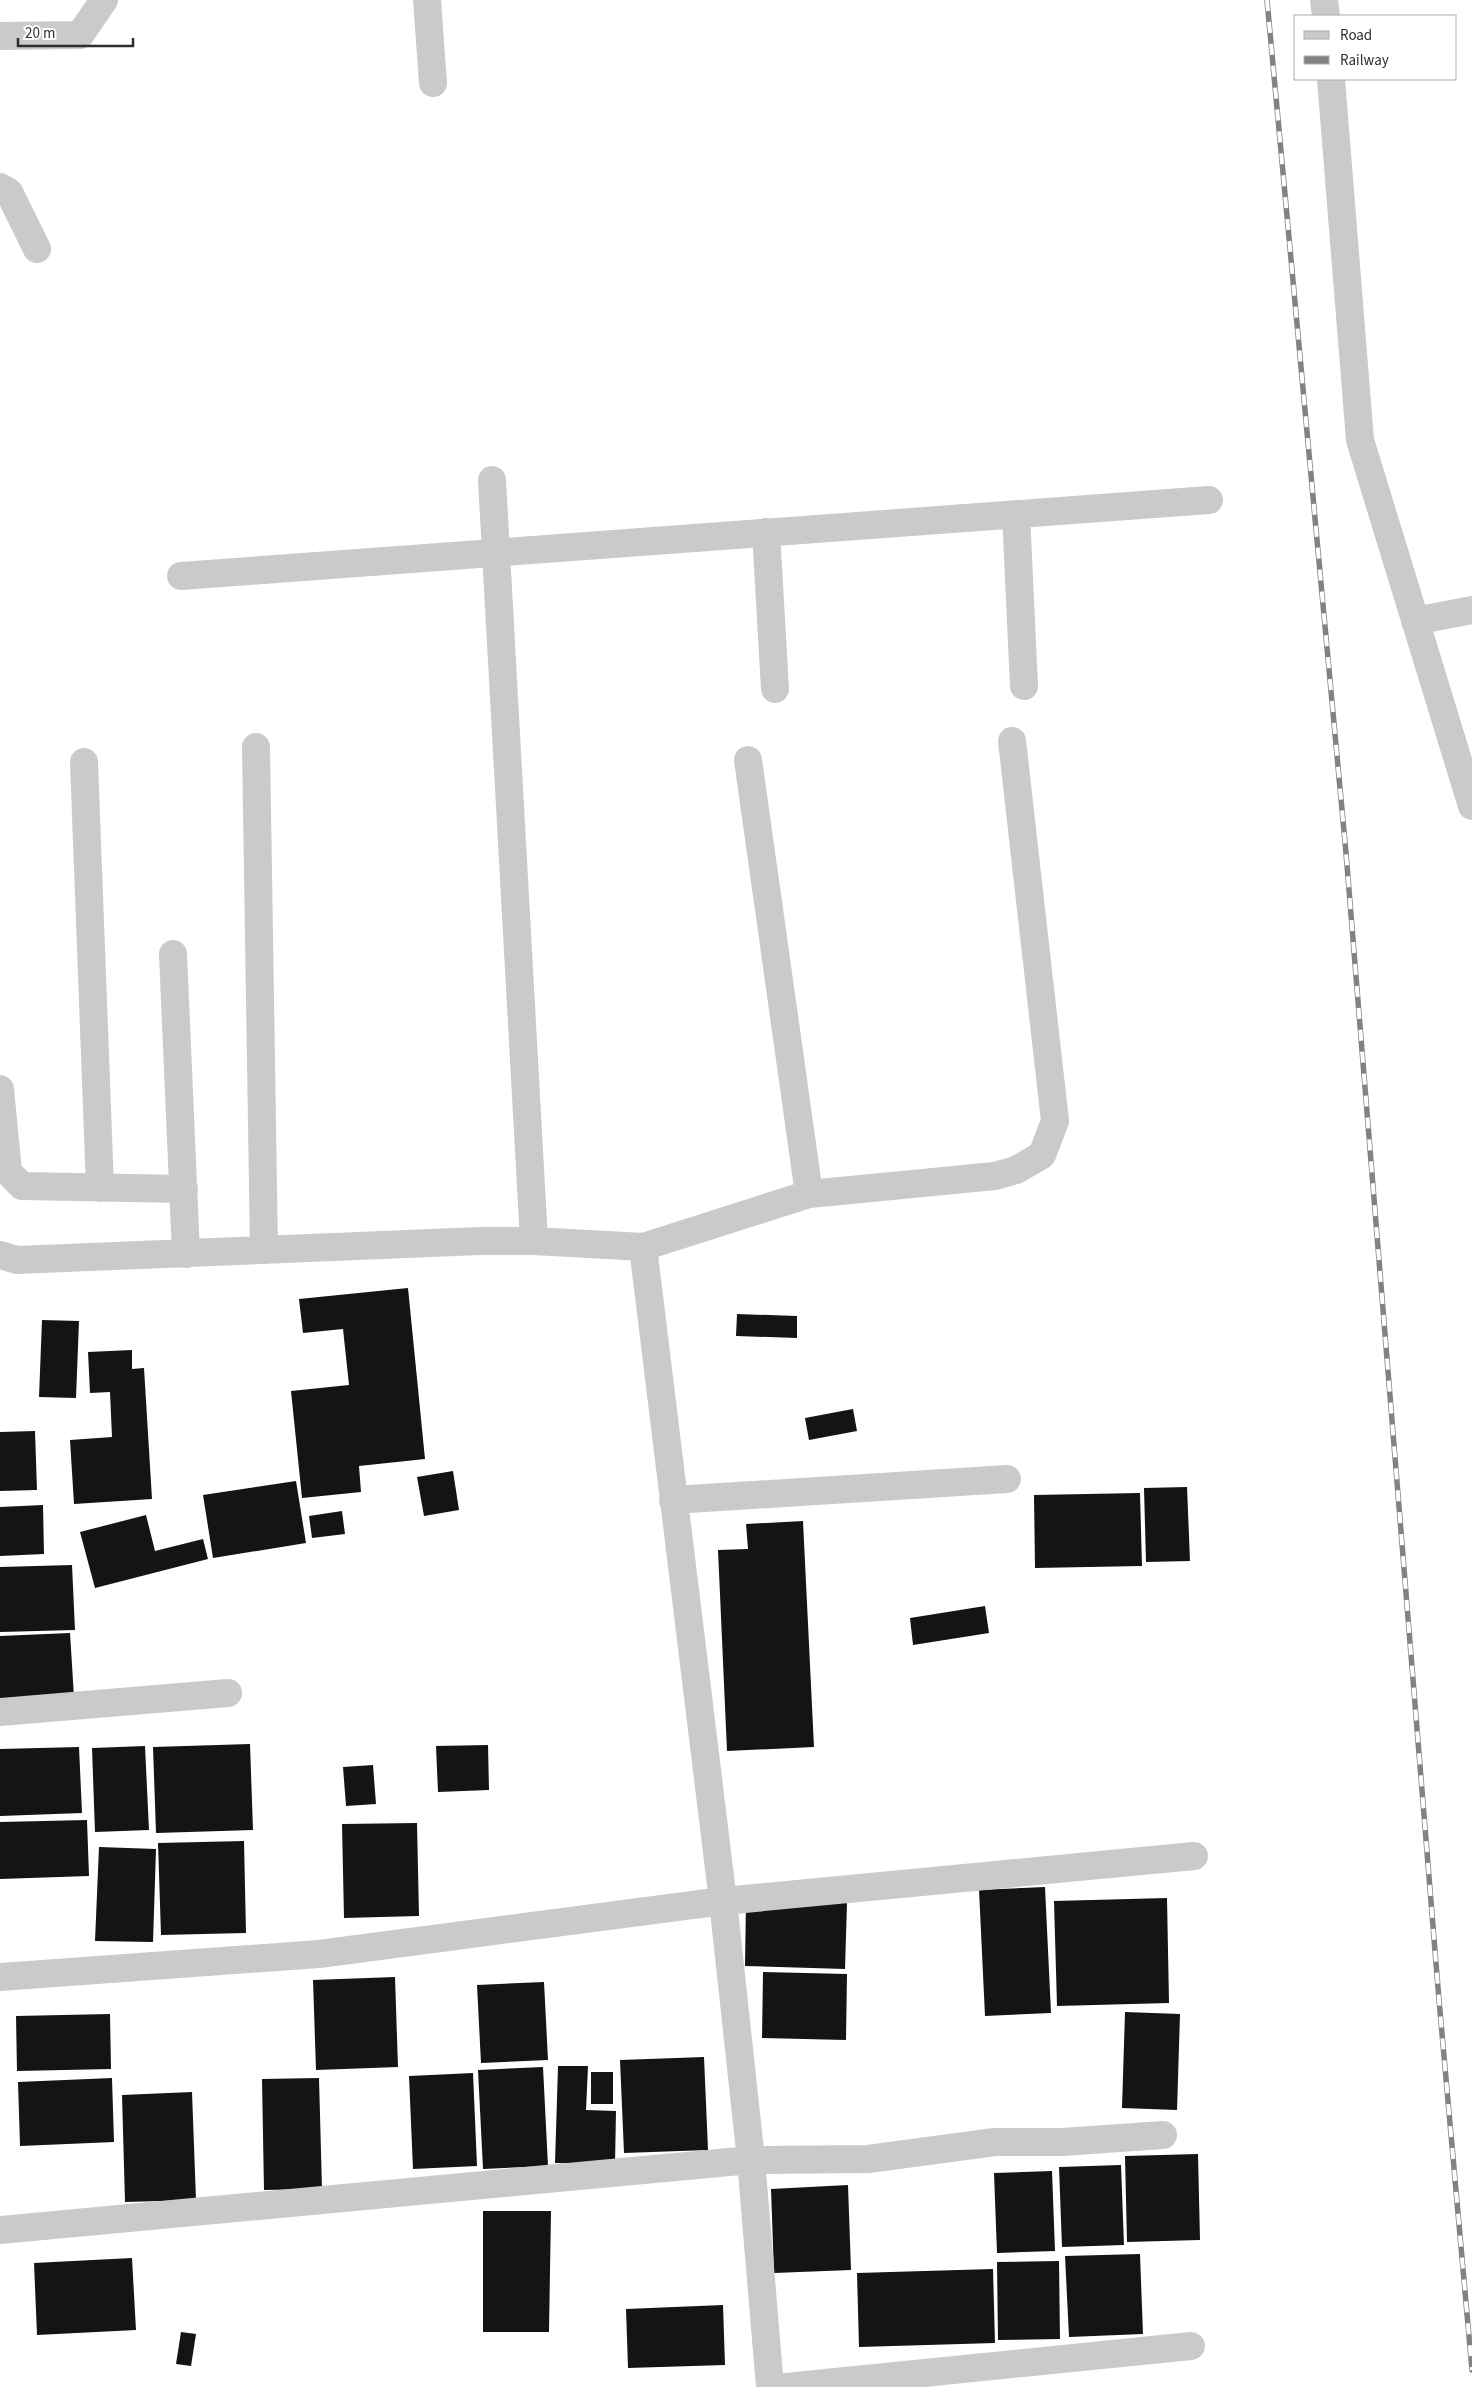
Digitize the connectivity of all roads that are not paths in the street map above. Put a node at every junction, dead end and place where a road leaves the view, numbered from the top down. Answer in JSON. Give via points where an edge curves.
{"nodes":[{"id":1,"x":104,"y":0,"type":"edge"},
{"id":2,"x":427,"y":0,"type":"edge"},
{"id":3,"x":1324,"y":0,"type":"edge"},
{"id":4,"x":1326,"y":15,"type":"edge"},
{"id":5,"x":0,"y":36,"type":"edge"},
{"id":6,"x":1331,"y":80,"type":"edge"},
{"id":7,"x":432,"y":83,"type":"dead end"},
{"id":8,"x":0,"y":187,"type":"edge"},
{"id":9,"x":37,"y":249,"type":"dead end"},
{"id":10,"x":492,"y":480,"type":"dead end"},
{"id":11,"x":1209,"y":500,"type":"dead end"},
{"id":12,"x":1016,"y":514,"type":"junction"},
{"id":13,"x":766,"y":532,"type":"junction"},
{"id":14,"x":496,"y":553,"type":"junction"},
{"id":15,"x":180,"y":576,"type":"dead end"},
{"id":16,"x":1472,"y":610,"type":"edge"},
{"id":17,"x":1415,"y":621,"type":"junction"},
{"id":18,"x":1024,"y":686,"type":"dead end"},
{"id":19,"x":775,"y":689,"type":"dead end"},
{"id":20,"x":1012,"y":741,"type":"dead end"},
{"id":21,"x":256,"y":747,"type":"dead end"},
{"id":22,"x":748,"y":760,"type":"dead end"},
{"id":23,"x":84,"y":762,"type":"dead end"},
{"id":24,"x":1472,"y":806,"type":"edge"},
{"id":25,"x":173,"y":954,"type":"dead end"},
{"id":26,"x":0,"y":1089,"type":"edge"},
{"id":27,"x":100,"y":1188,"type":"junction"},
{"id":28,"x":184,"y":1189,"type":"junction"},
{"id":29,"x":809,"y":1194,"type":"junction"},
{"id":30,"x":534,"y":1241,"type":"junction"},
{"id":31,"x":643,"y":1246,"type":"junction"},
{"id":32,"x":264,"y":1250,"type":"junction"},
{"id":33,"x":186,"y":1254,"type":"junction"},
{"id":34,"x":0,"y":1255,"type":"edge"},
{"id":35,"x":1007,"y":1479,"type":"dead end"},
{"id":36,"x":673,"y":1500,"type":"junction"},
{"id":37,"x":228,"y":1693,"type":"dead end"},
{"id":38,"x":0,"y":1712,"type":"edge"},
{"id":39,"x":1194,"y":1856,"type":"dead end"},
{"id":40,"x":723,"y":1900,"type":"junction"},
{"id":41,"x":0,"y":1976,"type":"edge"},
{"id":42,"x":1163,"y":2135,"type":"dead end"},
{"id":43,"x":751,"y":2160,"type":"junction"},
{"id":44,"x":0,"y":2230,"type":"edge"},
{"id":45,"x":1191,"y":2346,"type":"dead end"},
{"id":46,"x":770,"y":2387,"type":"edge"},
{"id":47,"x":786,"y":2387,"type":"edge"}],
"edges":[{"from":1,"to":5,"type":"street","via":[[80,36]]},
{"from":2,"to":7,"type":"street"},
{"from":3,"to":4,"type":"street"},
{"from":6,"to":17,"type":"street","via":[[1360,440]]},
{"from":8,"to":9,"type":"street","via":[[9,192]]},
{"from":10,"to":14,"type":"street"},
{"from":11,"to":12,"type":"street"},
{"from":12,"to":13,"type":"street"},
{"from":12,"to":18,"type":"street"},
{"from":13,"to":14,"type":"street"},
{"from":13,"to":19,"type":"street"},
{"from":14,"to":15,"type":"street"},
{"from":14,"to":30,"type":"street"},
{"from":16,"to":17,"type":"street"},
{"from":17,"to":24,"type":"street"},
{"from":20,"to":29,"type":"street","via":[[1055,1121],[1042,1155],[1016,1170],[995,1176]]},
{"from":21,"to":32,"type":"street"},
{"from":22,"to":29,"type":"street"},
{"from":23,"to":27,"type":"street"},
{"from":25,"to":28,"type":"street"},
{"from":26,"to":27,"type":"street","via":[[8,1172],[22,1186]]},
{"from":27,"to":28,"type":"street"},
{"from":28,"to":33,"type":"street"},
{"from":29,"to":31,"type":"street"},
{"from":30,"to":31,"type":"street"},
{"from":30,"to":32,"type":"street"},
{"from":31,"to":36,"type":"street"},
{"from":32,"to":33,"type":"street"},
{"from":33,"to":34,"type":"street","via":[[17,1260]]},
{"from":35,"to":36,"type":"street"},
{"from":36,"to":40,"type":"street"},
{"from":37,"to":38,"type":"street"},
{"from":39,"to":40,"type":"street"},
{"from":40,"to":41,"type":"street","via":[[319,1954]]},
{"from":40,"to":43,"type":"street"},
{"from":42,"to":43,"type":"street","via":[[1062,2142],[995,2142],[868,2159]]},
{"from":43,"to":44,"type":"street"},
{"from":43,"to":46,"type":"street"},
{"from":45,"to":47,"type":"street"}]}
